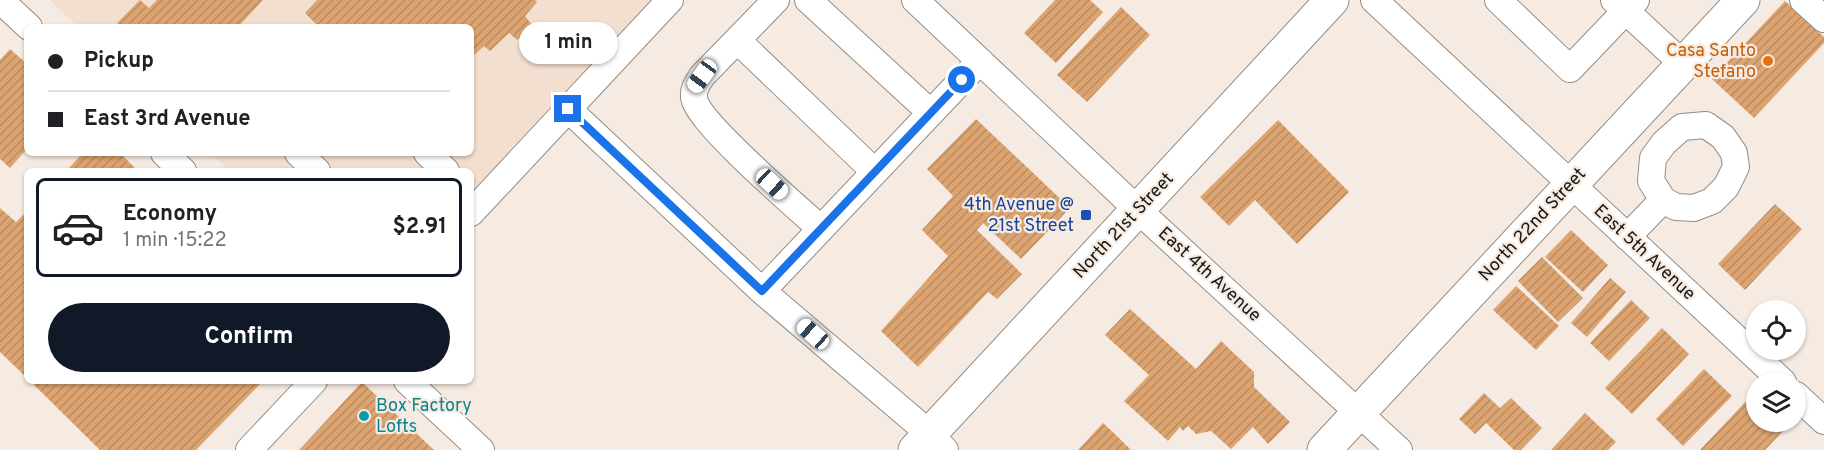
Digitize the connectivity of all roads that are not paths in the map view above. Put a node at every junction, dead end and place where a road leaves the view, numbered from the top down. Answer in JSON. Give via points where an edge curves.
{"nodes":[{"id":1,"x":670,"y":0,"type":"edge"},
{"id":2,"x":776,"y":0,"type":"edge"},
{"id":3,"x":808,"y":0,"type":"edge"},
{"id":4,"x":915,"y":0,"type":"edge"},
{"id":5,"x":1332,"y":0,"type":"edge"},
{"id":6,"x":1374,"y":0,"type":"edge"},
{"id":7,"x":1498,"y":0,"type":"edge"},
{"id":8,"x":1743,"y":0,"type":"edge"},
{"id":9,"x":1803,"y":0,"type":"edge"},
{"id":10,"x":1625,"y":4,"type":"edge"},
{"id":11,"x":6,"y":6,"type":"edge"},
{"id":12,"x":1824,"y":19,"type":"edge"},
{"id":13,"x":26,"y":24,"type":"edge"},
{"id":14,"x":737,"y":40,"type":"junction"},
{"id":15,"x":980,"y":61,"type":"junction"},
{"id":16,"x":1683,"y":64,"type":"junction"},
{"id":17,"x":568,"y":109,"type":"junction"},
{"id":18,"x":931,"y":113,"type":"junction"},
{"id":19,"x":301,"y":156,"type":"edge"},
{"id":20,"x":429,"y":156,"type":"edge"},
{"id":21,"x":314,"y":168,"type":"edge"},
{"id":22,"x":443,"y":168,"type":"edge"},
{"id":23,"x":875,"y":172,"type":"junction"},
{"id":24,"x":1571,"y":184,"type":"junction"},
{"id":25,"x":1663,"y":200,"type":"dead end"},
{"id":26,"x":474,"y":203,"type":"edge"},
{"id":27,"x":1139,"y":210,"type":"junction"},
{"id":28,"x":821,"y":229,"type":"junction"},
{"id":29,"x":1627,"y":237,"type":"junction"},
{"id":30,"x":762,"y":291,"type":"junction"},
{"id":31,"x":1772,"y":372,"type":"edge"},
{"id":32,"x":311,"y":384,"type":"edge"},
{"id":33,"x":411,"y":384,"type":"edge"},
{"id":34,"x":1806,"y":404,"type":"edge"},
{"id":35,"x":1359,"y":412,"type":"junction"},
{"id":36,"x":1824,"y":421,"type":"edge"},
{"id":37,"x":930,"y":445,"type":"edge"},
{"id":38,"x":249,"y":450,"type":"edge"},
{"id":39,"x":481,"y":450,"type":"edge"},
{"id":40,"x":1324,"y":450,"type":"edge"},
{"id":41,"x":1399,"y":450,"type":"edge"}],
"edges":[{"from":1,"to":17,"type":"street"},
{"from":2,"to":14,"type":"street"},
{"from":3,"to":18,"type":"street"},
{"from":4,"to":15,"type":"street","name":"East 4th Avenue"},
{"from":5,"to":27,"type":"main road","name":"North 21st Street"},
{"from":6,"to":24,"type":"street","name":"East 5th Avenue"},
{"from":7,"to":10,"type":"street","via":[[1570,69]]},
{"from":8,"to":16,"type":"main road","name":"North 22nd Street"},
{"from":9,"to":12,"type":"street"},
{"from":10,"to":16,"type":"street"},
{"from":11,"to":13,"type":"street"},
{"from":14,"to":23,"type":"street"},
{"from":14,"to":28,"type":"street","via":[[702,76],[695,86],[694,98],[709,124]]},
{"from":15,"to":18,"type":"street"},
{"from":15,"to":27,"type":"street","name":"East 4th Avenue"},
{"from":16,"to":24,"type":"main road","name":"North 22nd Street"},
{"from":17,"to":26,"type":"street"},
{"from":17,"to":30,"type":"street"},
{"from":18,"to":23,"type":"street"},
{"from":19,"to":21,"type":"street"},
{"from":20,"to":22,"type":"street"},
{"from":23,"to":28,"type":"street"},
{"from":24,"to":29,"type":"street","name":"East 5th Avenue"},
{"from":24,"to":35,"type":"main road","name":"North 22nd Street"},
{"from":25,"to":29,"type":"street"},
{"from":27,"to":35,"type":"street","name":"East 4th Avenue"},
{"from":27,"to":37,"type":"main road","name":"North 21st Street"},
{"from":28,"to":30,"type":"street"},
{"from":29,"to":31,"type":"street","name":"East 5th Avenue"},
{"from":30,"to":37,"type":"street"},
{"from":32,"to":38,"type":"street"},
{"from":33,"to":39,"type":"street"},
{"from":34,"to":36,"type":"street"},
{"from":35,"to":40,"type":"main road","name":"North 22nd Street"},
{"from":35,"to":41,"type":"street","name":"East 4th Avenue"}]}
